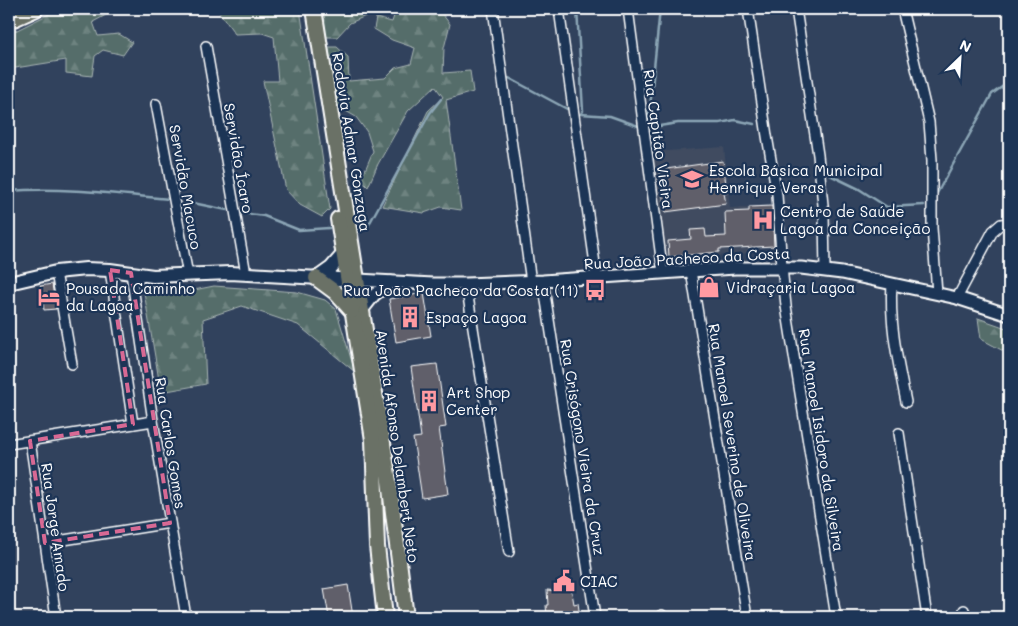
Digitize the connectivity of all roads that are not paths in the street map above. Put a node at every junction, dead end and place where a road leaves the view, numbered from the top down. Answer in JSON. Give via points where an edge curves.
{"nodes":[{"id":1,"x":36,"y":9,"type":"edge"},
{"id":2,"x":304,"y":9,"type":"edge"},
{"id":3,"x":314,"y":9,"type":"edge"},
{"id":4,"x":493,"y":9,"type":"edge"},
{"id":5,"x":559,"y":9,"type":"edge"},
{"id":6,"x":628,"y":9,"type":"edge"},
{"id":7,"x":748,"y":9,"type":"edge"},
{"id":8,"x":796,"y":9,"type":"edge"},
{"id":9,"x":902,"y":9,"type":"edge"},
{"id":10,"x":9,"y":22,"type":"edge"},
{"id":11,"x":206,"y":46,"type":"dead end"},
{"id":12,"x":156,"y":104,"type":"dead end"},
{"id":13,"x":1009,"y":223,"type":"edge"},
{"id":14,"x":344,"y":253,"type":"junction"},
{"id":15,"x":782,"y":267,"type":"junction"},
{"id":16,"x":110,"y":270,"type":"junction"},
{"id":17,"x":691,"y":271,"type":"junction"},
{"id":18,"x":826,"y":271,"type":"junction"},
{"id":19,"x":56,"y":272,"type":"junction"},
{"id":20,"x":131,"y":273,"type":"junction"},
{"id":21,"x":663,"y":273,"type":"junction"},
{"id":22,"x":246,"y":274,"type":"junction"},
{"id":23,"x":188,"y":275,"type":"junction"},
{"id":24,"x":316,"y":278,"type":"junction"},
{"id":25,"x":596,"y":278,"type":"junction"},
{"id":26,"x":353,"y":280,"type":"junction"},
{"id":27,"x":543,"y":281,"type":"junction"},
{"id":28,"x":391,"y":282,"type":"junction"},
{"id":29,"x":531,"y":282,"type":"junction"},
{"id":30,"x":9,"y":283,"type":"edge"},
{"id":31,"x":466,"y":284,"type":"junction"},
{"id":32,"x":892,"y":284,"type":"junction"},
{"id":33,"x":937,"y":293,"type":"junction"},
{"id":34,"x":958,"y":298,"type":"junction"},
{"id":35,"x":358,"y":310,"type":"junction"},
{"id":36,"x":1009,"y":315,"type":"edge"},
{"id":37,"x":72,"y":364,"type":"dead end"},
{"id":38,"x":906,"y":402,"type":"dead end"},
{"id":39,"x":153,"y":421,"type":"junction"},
{"id":40,"x":134,"y":424,"type":"junction"},
{"id":41,"x":899,"y":434,"type":"dead end"},
{"id":42,"x":30,"y":441,"type":"junction"},
{"id":43,"x":9,"y":444,"type":"edge"},
{"id":44,"x":170,"y":523,"type":"junction"},
{"id":45,"x":45,"y":543,"type":"junction"},
{"id":46,"x":377,"y":546,"type":"junction"},
{"id":47,"x":508,"y":552,"type":"dead end"},
{"id":48,"x":397,"y":556,"type":"junction"},
{"id":49,"x":56,"y":617,"type":"edge"},
{"id":50,"x":186,"y":617,"type":"edge"},
{"id":51,"x":385,"y":617,"type":"edge"},
{"id":52,"x":406,"y":617,"type":"edge"},
{"id":53,"x":595,"y":617,"type":"edge"},
{"id":54,"x":747,"y":617,"type":"edge"},
{"id":55,"x":836,"y":617,"type":"edge"},
{"id":56,"x":927,"y":617,"type":"edge"}],
"edges":[{"from":1,"to":10,"type":"main road"},
{"from":2,"to":14,"type":"main road","name":"Rodovia Admar Gonzaga"},
{"from":3,"to":26,"type":"main road","name":"Rodovia Admar Gonzaga"},
{"from":4,"to":29,"type":"street"},
{"from":5,"to":25,"type":"street"},
{"from":6,"to":21,"type":"street","name":"Rua Capitão Vieira"},
{"from":7,"to":15,"type":"street","name":"Rua Manoel Isidoro da Silveira","via":[[777,195]]},
{"from":8,"to":18,"type":"street","via":[[824,205]]},
{"from":9,"to":33,"type":"street","via":[[929,122]]},
{"from":11,"to":22,"type":"street","name":"Servidão Ícaro"},
{"from":12,"to":23,"type":"street","name":"Servidão Macuco"},
{"from":13,"to":34,"type":"street","via":[[1001,224],[993,231]]},
{"from":14,"to":24,"type":"main road","via":[[331,268]]},
{"from":14,"to":26,"type":"main road","name":"Rodovia Admar Gonzaga"},
{"from":15,"to":17,"type":"street","name":"Rua João Pacheco da Costa"},
{"from":15,"to":18,"type":"street","name":"Rua João Pacheco da Costa"},
{"from":15,"to":55,"type":"street","name":"Rua Manoel Isidoro da Silveira","via":[[805,433]]},
{"from":16,"to":19,"type":"main road"},
{"from":16,"to":20,"type":"main road"},
{"from":16,"to":40,"type":"street"},
{"from":17,"to":21,"type":"street","name":"Rua João Pacheco da Costa"},
{"from":17,"to":54,"type":"street","name":"Rua Manoel Severino de Oliveira"},
{"from":18,"to":32,"type":"street","name":"Rua João Pacheco da Costa"},
{"from":19,"to":30,"type":"main road"},
{"from":19,"to":37,"type":"street"},
{"from":20,"to":23,"type":"main road"},
{"from":20,"to":39,"type":"street","name":"Rua Carlos Gomes"},
{"from":21,"to":25,"type":"street","name":"Rua João Pacheco da Costa"},
{"from":22,"to":23,"type":"main road"},
{"from":22,"to":24,"type":"main road"},
{"from":24,"to":26,"type":"main road"},
{"from":24,"to":35,"type":"main road"},
{"from":25,"to":27,"type":"street","name":"Rua João Pacheco da Costa"},
{"from":26,"to":28,"type":"street","name":"Rua João Pacheco da Costa"},
{"from":26,"to":35,"type":"main road","name":"Avenida Afonso Delambert Neto"},
{"from":27,"to":29,"type":"street","name":"Rua João Pacheco da Costa"},
{"from":27,"to":53,"type":"street","name":"Rua Crisógono Vieira da Cruz"},
{"from":28,"to":31,"type":"street","name":"Rua João Pacheco da Costa"},
{"from":28,"to":35,"type":"street"},
{"from":29,"to":31,"type":"street","name":"Rua João Pacheco da Costa"},
{"from":31,"to":47,"type":"street"},
{"from":32,"to":33,"type":"street","name":"Rua João Pacheco da Costa"},
{"from":32,"to":38,"type":"street","via":[[892,330]]},
{"from":33,"to":34,"type":"street","name":"Rua João Pacheco da Costa"},
{"from":34,"to":36,"type":"street","name":"Rua João Pacheco da Costa"},
{"from":35,"to":46,"type":"main road","name":"Avenida Afonso Delambert Neto","via":[[373,440]]},
{"from":35,"to":48,"type":"main road","name":"Avenida Afonso Delambert Neto","via":[[390,489]]},
{"from":39,"to":40,"type":"street"},
{"from":39,"to":44,"type":"street","name":"Rua Carlos Gomes"},
{"from":40,"to":42,"type":"street"},
{"from":41,"to":56,"type":"street"},
{"from":42,"to":43,"type":"street"},
{"from":42,"to":45,"type":"street","name":"Rua Jorge Amado"},
{"from":44,"to":45,"type":"street"},
{"from":44,"to":50,"type":"street","name":"Rua Carlos Gomes"},
{"from":45,"to":49,"type":"street","name":"Rua Jorge Amado"},
{"from":46,"to":48,"type":"main road"},
{"from":46,"to":51,"type":"main road","name":"Avenida Afonso Delambert Neto"},
{"from":48,"to":52,"type":"main road","name":"Avenida Afonso Delambert Neto"}]}
